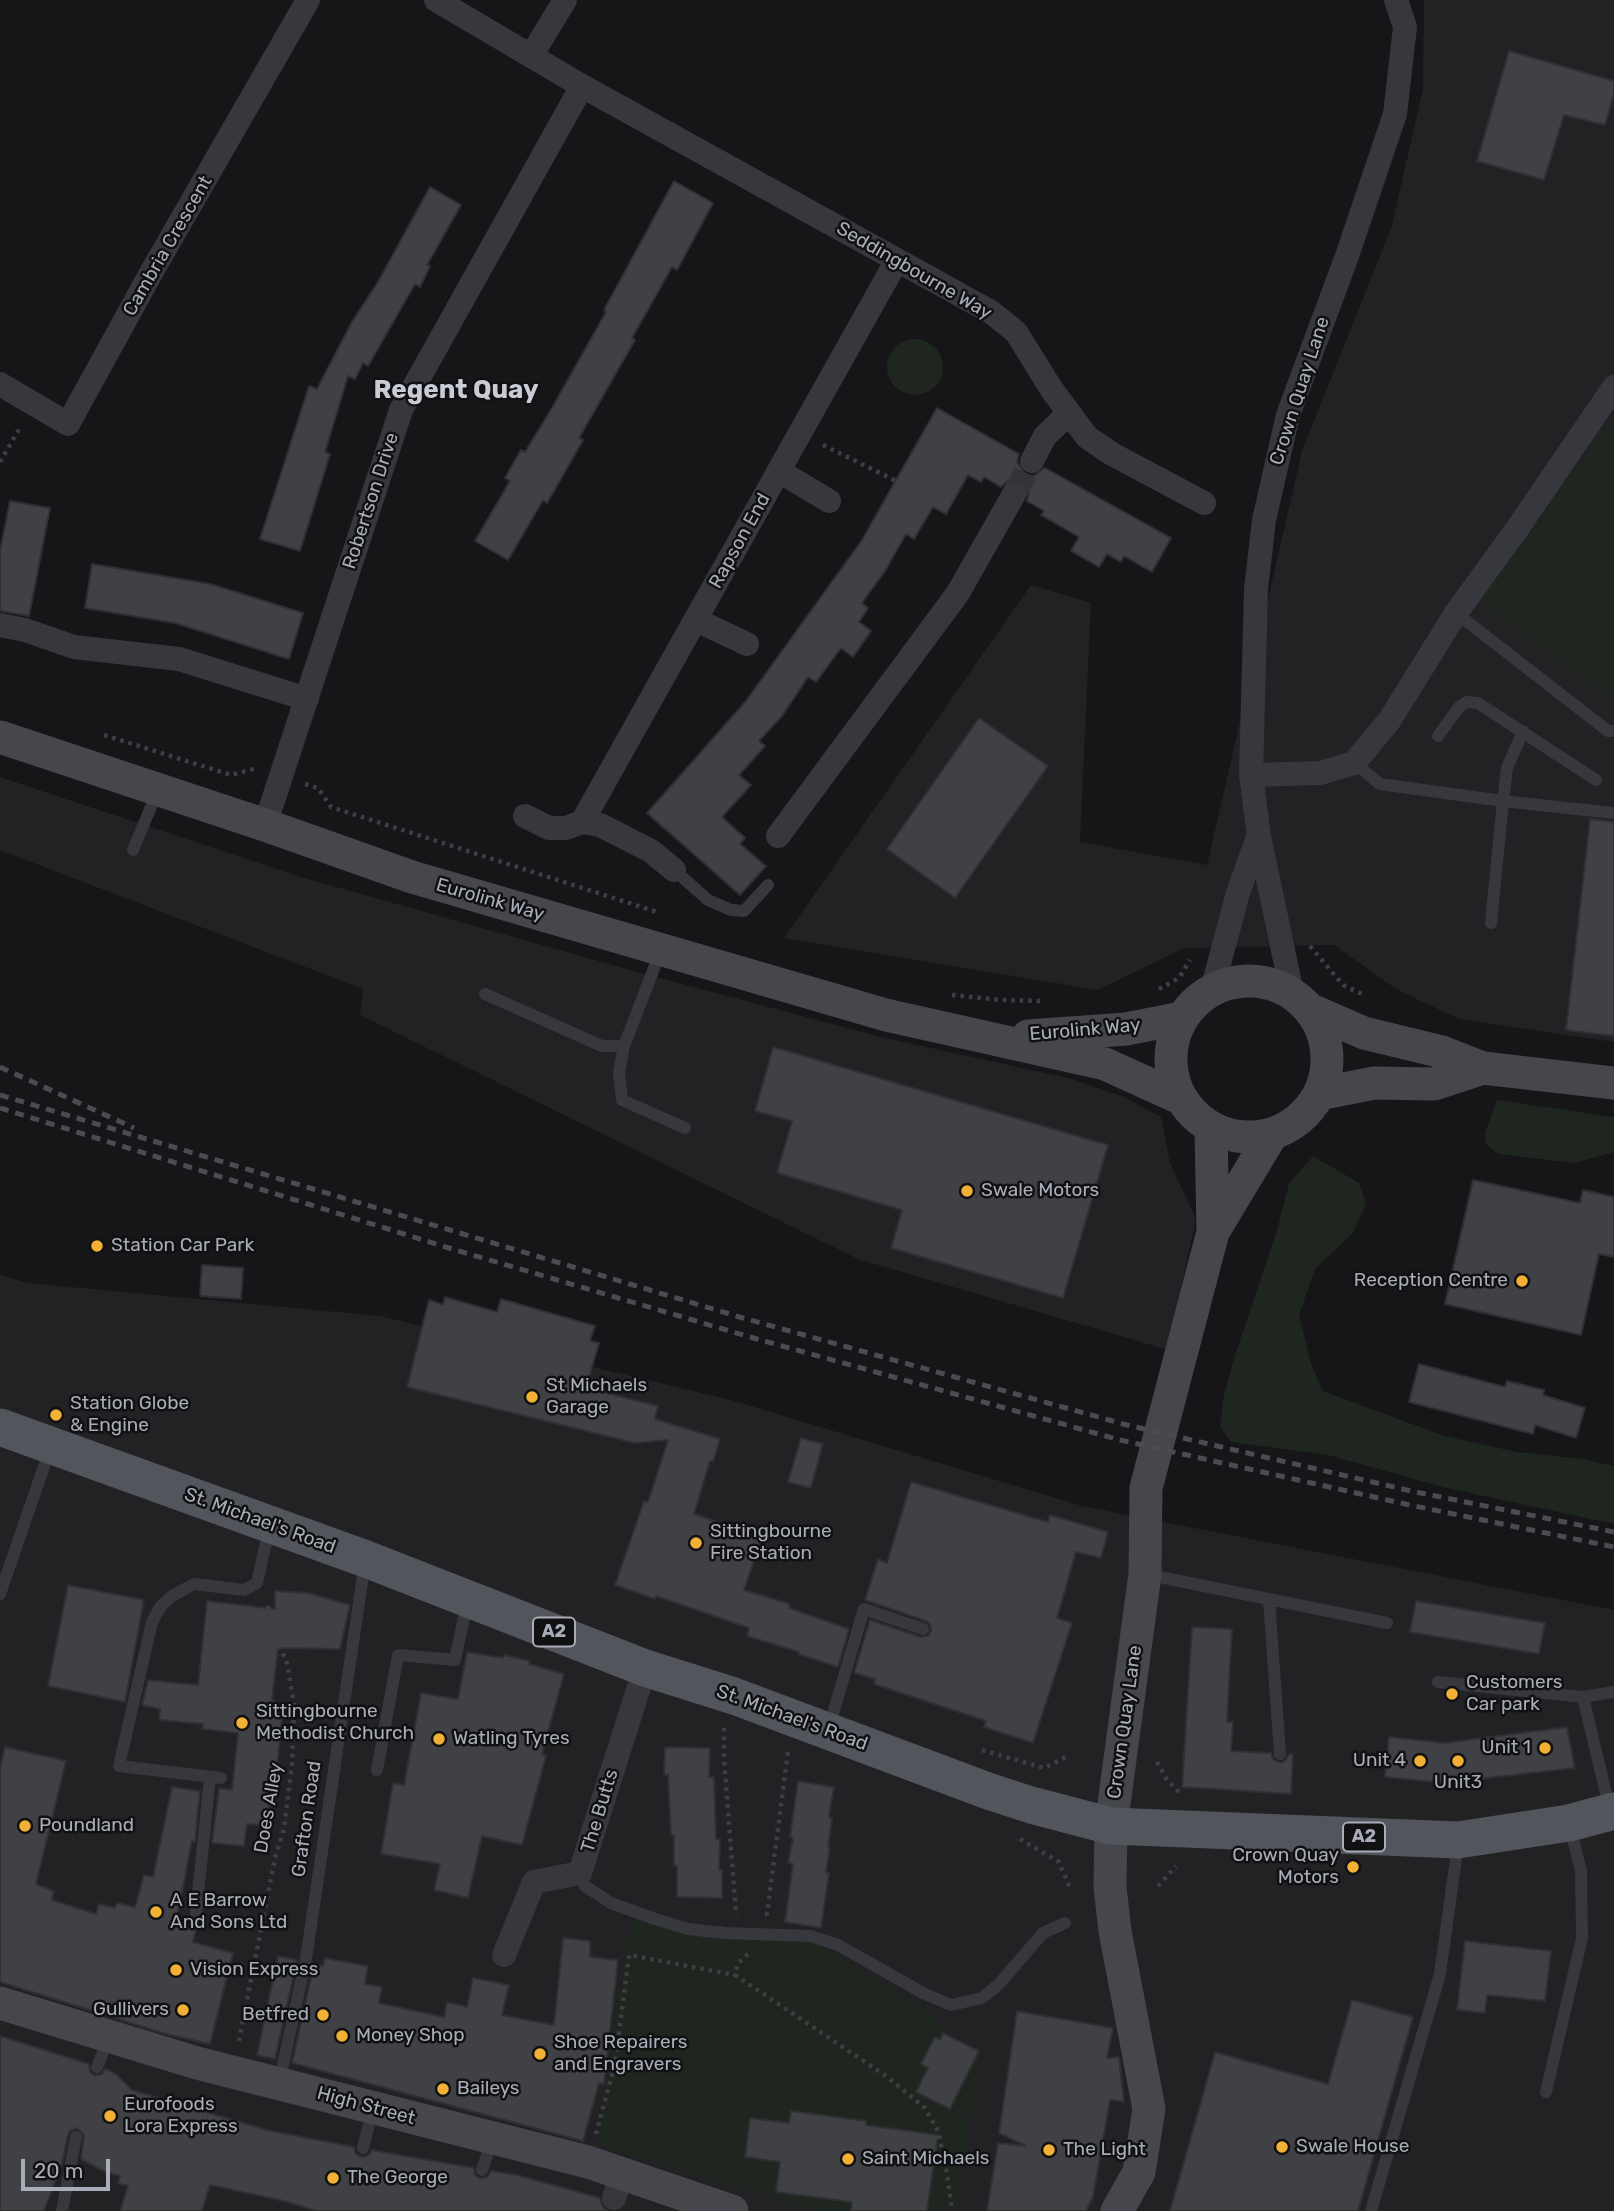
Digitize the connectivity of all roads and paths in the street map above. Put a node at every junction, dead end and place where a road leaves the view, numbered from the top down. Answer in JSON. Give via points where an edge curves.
{"nodes":[{"id":1,"x":308,"y":0,"type":"edge"},
{"id":2,"x":436,"y":0,"type":"edge"},
{"id":3,"x":565,"y":0,"type":"edge"},
{"id":4,"x":1396,"y":0,"type":"edge"},
{"id":5,"x":531,"y":56,"type":"junction"},
{"id":6,"x":582,"y":86,"type":"junction"},
{"id":7,"x":897,"y":260,"type":"junction"},
{"id":8,"x":0,"y":384,"type":"edge"},
{"id":9,"x":1614,"y":387,"type":"edge"},
{"id":10,"x":34,"y":404,"type":"junction"},
{"id":11,"x":1068,"y":414,"type":"junction"},
{"id":12,"x":800,"y":433,"type":"junction"},
{"id":13,"x":1032,"y":461,"type":"tunnel mouth"},
{"id":14,"x":0,"y":462,"type":"edge"},
{"id":15,"x":779,"y":471,"type":"junction"},
{"id":16,"x":896,"y":481,"type":"dead end"},
{"id":17,"x":1014,"y":494,"type":"tunnel mouth"},
{"id":18,"x":829,"y":501,"type":"dead end"},
{"id":19,"x":1204,"y":503,"type":"dead end"},
{"id":20,"x":1456,"y":613,"type":"junction"},
{"id":21,"x":696,"y":620,"type":"junction"},
{"id":22,"x":0,"y":625,"type":"edge"},
{"id":23,"x":747,"y":644,"type":"dead end"},
{"id":24,"x":307,"y":699,"type":"junction"},
{"id":25,"x":1523,"y":731,"type":"junction"},
{"id":26,"x":1614,"y":731,"type":"edge"},
{"id":27,"x":99,"y":734,"type":"dead end"},
{"id":28,"x":1438,"y":736,"type":"dead end"},
{"id":29,"x":0,"y":737,"type":"edge"},
{"id":30,"x":1354,"y":763,"type":"junction"},
{"id":31,"x":282,"y":775,"type":"junction"},
{"id":32,"x":1251,"y":775,"type":"junction"},
{"id":33,"x":1596,"y":780,"type":"dead end"},
{"id":34,"x":158,"y":789,"type":"junction"},
{"id":35,"x":1503,"y":801,"type":"junction"},
{"id":36,"x":1614,"y":813,"type":"edge"},
{"id":37,"x":525,"y":816,"type":"dead end"},
{"id":38,"x":582,"y":822,"type":"junction"},
{"id":39,"x":265,"y":825,"type":"junction"},
{"id":40,"x":778,"y":836,"type":"dead end"},
{"id":41,"x":1259,"y":836,"type":"junction"},
{"id":42,"x":133,"y":850,"type":"dead end"},
{"id":43,"x":674,"y":870,"type":"joint"},
{"id":44,"x":768,"y":885,"type":"dead end"},
{"id":45,"x":662,"y":914,"type":"dead end"},
{"id":46,"x":1491,"y":923,"type":"dead end"},
{"id":47,"x":1308,"y":944,"type":"dead end"},
{"id":48,"x":662,"y":950,"type":"junction"},
{"id":49,"x":1194,"y":954,"type":"dead end"},
{"id":50,"x":1212,"y":990,"type":"junction"},
{"id":51,"x":1152,"y":993,"type":"dead end"},
{"id":52,"x":485,"y":994,"type":"dead end"},
{"id":53,"x":951,"y":995,"type":"dead end"},
{"id":54,"x":1368,"y":998,"type":"dead end"},
{"id":55,"x":1051,"y":1001,"type":"dead end"},
{"id":56,"x":1300,"y":1001,"type":"junction"},
{"id":57,"x":1182,"y":1017,"type":"junction"},
{"id":58,"x":987,"y":1038,"type":"junction"},
{"id":59,"x":624,"y":1046,"type":"junction"},
{"id":60,"x":1483,"y":1068,"type":"junction"},
{"id":61,"x":1614,"y":1083,"type":"edge"},
{"id":62,"x":1320,"y":1094,"type":"junction"},
{"id":63,"x":1180,"y":1098,"type":"junction"},
{"id":64,"x":685,"y":1128,"type":"dead end"},
{"id":65,"x":1211,"y":1128,"type":"junction"},
{"id":66,"x":1272,"y":1134,"type":"junction"},
{"id":67,"x":1213,"y":1232,"type":"junction"},
{"id":68,"x":0,"y":1427,"type":"edge"},
{"id":69,"x":51,"y":1445,"type":"junction"},
{"id":70,"x":268,"y":1537,"type":"junction"},
{"id":71,"x":366,"y":1559,"type":"junction"},
{"id":72,"x":1145,"y":1574,"type":"junction"},
{"id":73,"x":1,"y":1590,"type":"edge"},
{"id":74,"x":468,"y":1599,"type":"junction"},
{"id":75,"x":1269,"y":1600,"type":"junction"},
{"id":76,"x":1387,"y":1623,"type":"dead end"},
{"id":77,"x":923,"y":1629,"type":"dead end"},
{"id":78,"x":645,"y":1668,"type":"junction"},
{"id":79,"x":1438,"y":1682,"type":"dead end"},
{"id":80,"x":1614,"y":1692,"type":"edge"},
{"id":81,"x":1583,"y":1697,"type":"junction"},
{"id":82,"x":724,"y":1717,"type":"dead end"},
{"id":83,"x":828,"y":1731,"type":"junction"},
{"id":84,"x":790,"y":1740,"type":"dead end"},
{"id":85,"x":1280,"y":1754,"type":"dead end"},
{"id":86,"x":1070,"y":1755,"type":"dead end"},
{"id":87,"x":1157,"y":1762,"type":"dead end"},
{"id":88,"x":1044,"y":1768,"type":"dead end"},
{"id":89,"x":377,"y":1770,"type":"dead end"},
{"id":90,"x":1180,"y":1793,"type":"dead end"},
{"id":91,"x":1612,"y":1812,"type":"edge"},
{"id":92,"x":1569,"y":1823,"type":"junction"},
{"id":93,"x":1111,"y":1826,"type":"junction"},
{"id":94,"x":1458,"y":1840,"type":"junction"},
{"id":95,"x":1176,"y":1866,"type":"dead end"},
{"id":96,"x":580,"y":1873,"type":"junction"},
{"id":97,"x":1158,"y":1886,"type":"dead end"},
{"id":98,"x":196,"y":1913,"type":"dead end"},
{"id":99,"x":746,"y":1913,"type":"dead end"},
{"id":100,"x":757,"y":1914,"type":"dead end"},
{"id":101,"x":1065,"y":1923,"type":"dead end"},
{"id":102,"x":758,"y":1945,"type":"dead end"},
{"id":103,"x":504,"y":1955,"type":"dead end"},
{"id":104,"x":735,"y":1975,"type":"junction"},
{"id":105,"x":0,"y":2003,"type":"edge"},
{"id":106,"x":109,"y":2036,"type":"junction"},
{"id":107,"x":97,"y":2067,"type":"dead end"},
{"id":108,"x":232,"y":2072,"type":"junction"},
{"id":109,"x":279,"y":2083,"type":"junction"},
{"id":110,"x":1546,"y":2092,"type":"dead end"},
{"id":111,"x":373,"y":2108,"type":"junction"},
{"id":112,"x":76,"y":2137,"type":"dead end"},
{"id":113,"x":363,"y":2148,"type":"dead end"},
{"id":114,"x":588,"y":2162,"type":"junction"},
{"id":115,"x":62,"y":2211,"type":"edge"},
{"id":116,"x":732,"y":2211,"type":"edge"},
{"id":117,"x":952,"y":2211,"type":"edge"},
{"id":118,"x":1116,"y":2211,"type":"edge"},
{"id":119,"x":1371,"y":2211,"type":"edge"}],
"edges":[{"from":1,"to":10,"type":"street","name":"Cambria Crescent","via":[[68,424]]},
{"from":2,"to":5,"type":"street"},
{"from":3,"to":5,"type":"street"},
{"from":4,"to":32,"type":"street","name":"Crown Quay Lane","via":[[1405,27],[1395,114],[1288,415],[1266,509],[1256,589]]},
{"from":5,"to":6,"type":"street"},
{"from":6,"to":7,"type":"street","name":"Seddingbourne Way"},
{"from":6,"to":24,"type":"street","name":"Robertson Drive","via":[[401,410]]},
{"from":7,"to":11,"type":"street","name":"Seddingbourne Way","via":[[991,312],[1016,332]]},
{"from":7,"to":12,"type":"street","name":"Rapson End"},
{"from":8,"to":10,"type":"street","name":"Cambria Crescent"},
{"from":9,"to":20,"type":"street"},
{"from":10,"to":14,"type":"path"},
{"from":11,"to":13,"type":"street","via":[[1045,436]]},
{"from":11,"to":19,"type":"street","name":"Seddingbourne Way","via":[[1087,437],[1112,454]]},
{"from":12,"to":15,"type":"street","name":"Rapson End"},
{"from":12,"to":16,"type":"path"},
{"from":15,"to":18,"type":"street"},
{"from":15,"to":21,"type":"street","name":"Rapson End"},
{"from":17,"to":40,"type":"street","via":[[958,593]]},
{"from":20,"to":26,"type":"lane","via":[[1608,731]]},
{"from":20,"to":30,"type":"street","via":[[1389,721]]},
{"from":21,"to":23,"type":"street"},
{"from":21,"to":38,"type":"street","name":"Rapson End"},
{"from":22,"to":24,"type":"street","via":[[74,647],[179,659]]},
{"from":24,"to":31,"type":"street","name":"Robertson Drive"},
{"from":25,"to":28,"type":"lane","via":[[1478,703],[1467,702]]},
{"from":25,"to":33,"type":"lane"},
{"from":25,"to":35,"type":"lane","via":[[1507,768]]},
{"from":27,"to":31,"type":"path","via":[[231,775],[257,768]]},
{"from":29,"to":34,"type":"main road","name":"Eurolink Way"},
{"from":30,"to":32,"type":"street","via":[[1320,774]]},
{"from":30,"to":35,"type":"lane","via":[[1380,785]]},
{"from":31,"to":39,"type":"street","name":"Robertson Drive"},
{"from":31,"to":45,"type":"path","via":[[318,788],[331,807]]},
{"from":32,"to":41,"type":"street","name":"Crown Quay Lane"},
{"from":34,"to":39,"type":"main road","name":"Eurolink Way"},
{"from":34,"to":42,"type":"lane"},
{"from":35,"to":36,"type":"lane"},
{"from":35,"to":46,"type":"lane"},
{"from":37,"to":38,"type":"street","via":[[549,828]]},
{"from":38,"to":43,"type":"street","via":[[600,825],[651,851]]},
{"from":39,"to":48,"type":"main road","name":"Eurolink Way","via":[[412,877]]},
{"from":41,"to":50,"type":"street","name":"Crown Quay Lane"},
{"from":41,"to":56,"type":"street","name":"Crown Quay Lane"},
{"from":43,"to":44,"type":"lane","via":[[708,900],[731,910],[744,911]]},
{"from":47,"to":54,"type":"path","via":[[1343,985]]},
{"from":48,"to":58,"type":"main road","name":"Eurolink Way","via":[[886,1015]]},
{"from":48,"to":59,"type":"lane"},
{"from":49,"to":51,"type":"path","via":[[1178,978]]},
{"from":50,"to":56,"type":"main road","via":[[1252,981],[1273,984]]},
{"from":50,"to":57,"type":"main road"},
{"from":52,"to":59,"type":"lane","via":[[602,1046]]},
{"from":53,"to":55,"type":"path"},
{"from":56,"to":60,"type":"main road","via":[[1364,1034],[1442,1052]]},
{"from":56,"to":62,"type":"main road","via":[[1321,1027],[1327,1049]]},
{"from":57,"to":58,"type":"main road","name":"Eurolink Way","via":[[1126,1029]]},
{"from":57,"to":63,"type":"main road","via":[[1170,1058]]},
{"from":58,"to":63,"type":"main road","name":"Eurolink Way","via":[[1105,1064]]},
{"from":59,"to":64,"type":"lane","via":[[619,1073],[622,1100]]},
{"from":60,"to":61,"type":"main road"},
{"from":60,"to":62,"type":"main road","via":[[1434,1084],[1374,1083]]},
{"from":62,"to":66,"type":"main road","via":[[1308,1111]]},
{"from":63,"to":65,"type":"main road"},
{"from":65,"to":66,"type":"main road","via":[[1251,1138]]},
{"from":65,"to":67,"type":"main road","name":"Crown Quay Lane"},
{"from":66,"to":67,"type":"main road","name":"Crown Quay Lane"},
{"from":67,"to":72,"type":"main road","name":"Crown Quay Lane","via":[[1146,1488]]},
{"from":68,"to":69,"type":"main road","name":"St. Michael's Road","number":"A2"},
{"from":69,"to":70,"type":"main road","name":"St. Michael's Road","number":"A2"},
{"from":69,"to":73,"type":"lane"},
{"from":70,"to":71,"type":"main road","name":"St. Michael's Road","number":"A2"},
{"from":70,"to":98,"type":"lane","via":[[257,1583],[244,1590],[194,1584],[161,1606],[152,1622],[119,1766],[216,1778]]},
{"from":70,"to":108,"type":"path","name":"Does Alley","via":[[268,1620],[288,1663],[294,1705],[292,1765],[284,1829]]},
{"from":71,"to":74,"type":"main road","name":"St. Michael's Road","number":"A2"},
{"from":71,"to":109,"type":"lane","name":"Grafton Road","via":[[306,1959]]},
{"from":72,"to":75,"type":"lane"},
{"from":72,"to":93,"type":"main road","name":"Crown Quay Lane"},
{"from":74,"to":78,"type":"main road","name":"St. Michael's Road","number":"A2"},
{"from":74,"to":89,"type":"lane","via":[[455,1660],[398,1655]]},
{"from":75,"to":76,"type":"lane"},
{"from":75,"to":85,"type":"lane"},
{"from":77,"to":83,"type":"lane","via":[[864,1609]]},
{"from":78,"to":83,"type":"main road","name":"St. Michael's Road","number":"A2"},
{"from":78,"to":96,"type":"street","name":"The Butts"},
{"from":79,"to":81,"type":"lane"},
{"from":80,"to":81,"type":"lane"},
{"from":81,"to":91,"type":"lane"},
{"from":82,"to":99,"type":"path","via":[[736,1913]]},
{"from":83,"to":93,"type":"main road","name":"St. Michael's Road","number":"A2","via":[[1031,1805]]},
{"from":84,"to":100,"type":"path","via":[[767,1914]]},
{"from":86,"to":88,"type":"path"},
{"from":87,"to":90,"type":"path"},
{"from":91,"to":92,"type":"main road","name":"St. Michael's Road","number":"A2"},
{"from":92,"to":94,"type":"main road","name":"St. Michael's Road","number":"A2"},
{"from":92,"to":110,"type":"lane","via":[[1581,1871],[1582,1938]]},
{"from":93,"to":94,"type":"main road","name":"St. Michael's Road","number":"A2"},
{"from":93,"to":118,"type":"main road","name":"Crown Quay Lane","via":[[1115,1931],[1149,2109],[1139,2172]]},
{"from":94,"to":119,"type":"lane","via":[[1440,1974]]},
{"from":95,"to":97,"type":"path"},
{"from":96,"to":101,"type":"lane","via":[[585,1886],[611,1903],[678,1927],[811,1936],[838,1945],[951,2005],[982,1998],[1043,1933]]},
{"from":96,"to":103,"type":"street","name":"The Butts","via":[[534,1882]]},
{"from":102,"to":104,"type":"path","via":[[737,1963]]},
{"from":104,"to":114,"type":"path","via":[[629,1955],[615,2064]]},
{"from":104,"to":117,"type":"path","via":[[886,2076],[925,2108],[937,2131]]},
{"from":105,"to":106,"type":"main road","name":"High Street"},
{"from":106,"to":107,"type":"lane"},
{"from":106,"to":108,"type":"main road","name":"High Street"},
{"from":108,"to":109,"type":"main road","name":"High Street"},
{"from":109,"to":111,"type":"main road","name":"High Street"},
{"from":111,"to":113,"type":"lane"},
{"from":111,"to":114,"type":"main road","name":"High Street","via":[[487,2154]]},
{"from":112,"to":115,"type":"lane"},
{"from":114,"to":116,"type":"main road","name":"High Street","via":[[618,2185]]}]}
